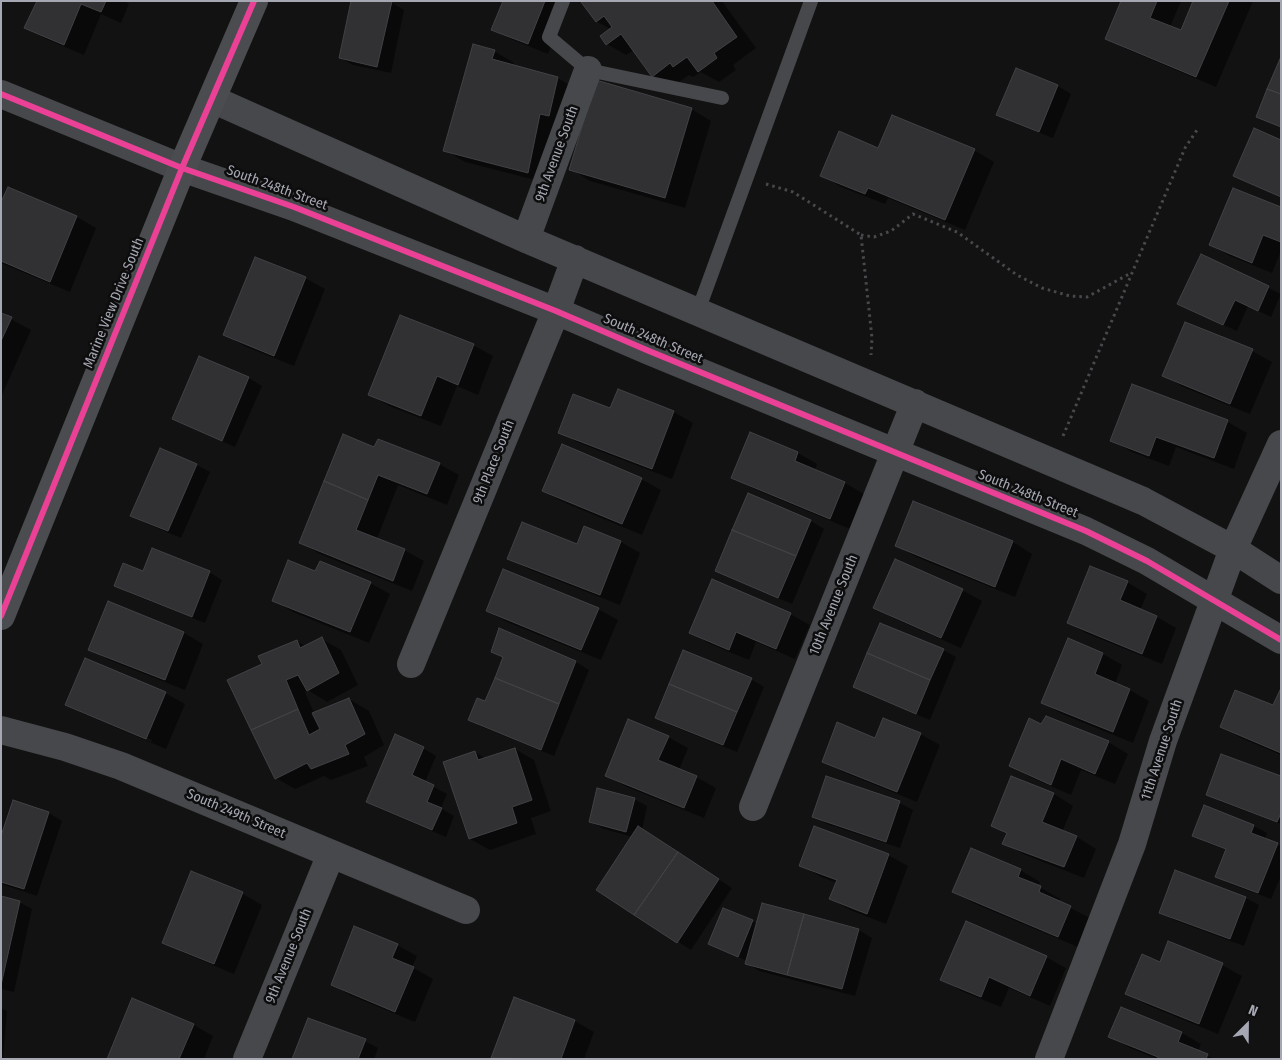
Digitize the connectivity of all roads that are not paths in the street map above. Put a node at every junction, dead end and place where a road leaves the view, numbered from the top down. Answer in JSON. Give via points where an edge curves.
{"nodes":[{"id":1,"x":254,"y":1,"type":"edge"},
{"id":2,"x":563,"y":1,"type":"edge"},
{"id":3,"x":811,"y":1,"type":"edge"},
{"id":4,"x":588,"y":70,"type":"junction"},
{"id":5,"x":1,"y":94,"type":"edge"},
{"id":6,"x":722,"y":98,"type":"dead end"},
{"id":7,"x":212,"y":99,"type":"junction"},
{"id":8,"x":182,"y":168,"type":"junction"},
{"id":9,"x":526,"y":239,"type":"junction"},
{"id":10,"x":575,"y":259,"type":"junction"},
{"id":11,"x":556,"y":311,"type":"junction"},
{"id":12,"x":698,"y":311,"type":"junction"},
{"id":13,"x":915,"y":403,"type":"junction"},
{"id":14,"x":1281,"y":444,"type":"edge"},
{"id":15,"x":895,"y":453,"type":"junction"},
{"id":16,"x":1233,"y":549,"type":"junction"},
{"id":17,"x":1281,"y":580,"type":"edge"},
{"id":18,"x":1215,"y":602,"type":"junction"},
{"id":19,"x":1,"y":616,"type":"edge"},
{"id":20,"x":1281,"y":640,"type":"edge"},
{"id":21,"x":411,"y":664,"type":"dead end"},
{"id":22,"x":1,"y":730,"type":"edge"},
{"id":23,"x":753,"y":807,"type":"dead end"},
{"id":24,"x":331,"y":854,"type":"junction"},
{"id":25,"x":466,"y":910,"type":"dead end"},
{"id":26,"x":246,"y":1059,"type":"edge"},
{"id":27,"x":1049,"y":1059,"type":"edge"}],
"edges":[{"from":1,"to":7,"type":"main road","name":"Marine View Drive South"},
{"from":2,"to":4,"type":"lane","via":[[549,37]]},
{"from":3,"to":12,"type":"lane"},
{"from":4,"to":6,"type":"lane"},
{"from":4,"to":9,"type":"street","name":"9th Avenue South"},
{"from":5,"to":8,"type":"street","name":"South 248th Street"},
{"from":7,"to":8,"type":"main road","name":"Marine View Drive South"},
{"from":7,"to":9,"type":"street"},
{"from":8,"to":11,"type":"street","name":"South 248th Street","via":[[294,207]]},
{"from":8,"to":19,"type":"main road","name":"Marine View Drive South"},
{"from":9,"to":10,"type":"street"},
{"from":10,"to":11,"type":"street","name":"9th Place South"},
{"from":10,"to":12,"type":"street"},
{"from":11,"to":15,"type":"street","name":"South 248th Street"},
{"from":11,"to":21,"type":"street","name":"9th Place South"},
{"from":12,"to":13,"type":"street"},
{"from":13,"to":15,"type":"street","name":"10th Avenue South"},
{"from":13,"to":16,"type":"street","via":[[1143,501]]},
{"from":14,"to":16,"type":"street","name":"11th Avenue South"},
{"from":15,"to":18,"type":"street","name":"South 248th Street","via":[[1086,531],[1147,561]]},
{"from":15,"to":23,"type":"street","name":"10th Avenue South"},
{"from":16,"to":17,"type":"street"},
{"from":16,"to":18,"type":"street","name":"11th Avenue South"},
{"from":18,"to":20,"type":"street","name":"South 248th Street"},
{"from":18,"to":27,"type":"street","name":"11th Avenue South","via":[[1164,742],[1132,844]]},
{"from":22,"to":24,"type":"street","name":"South 249th Street","via":[[120,766]]},
{"from":24,"to":25,"type":"street","name":"South 249th Street"},
{"from":24,"to":26,"type":"street","name":"9th Avenue South"}]}
